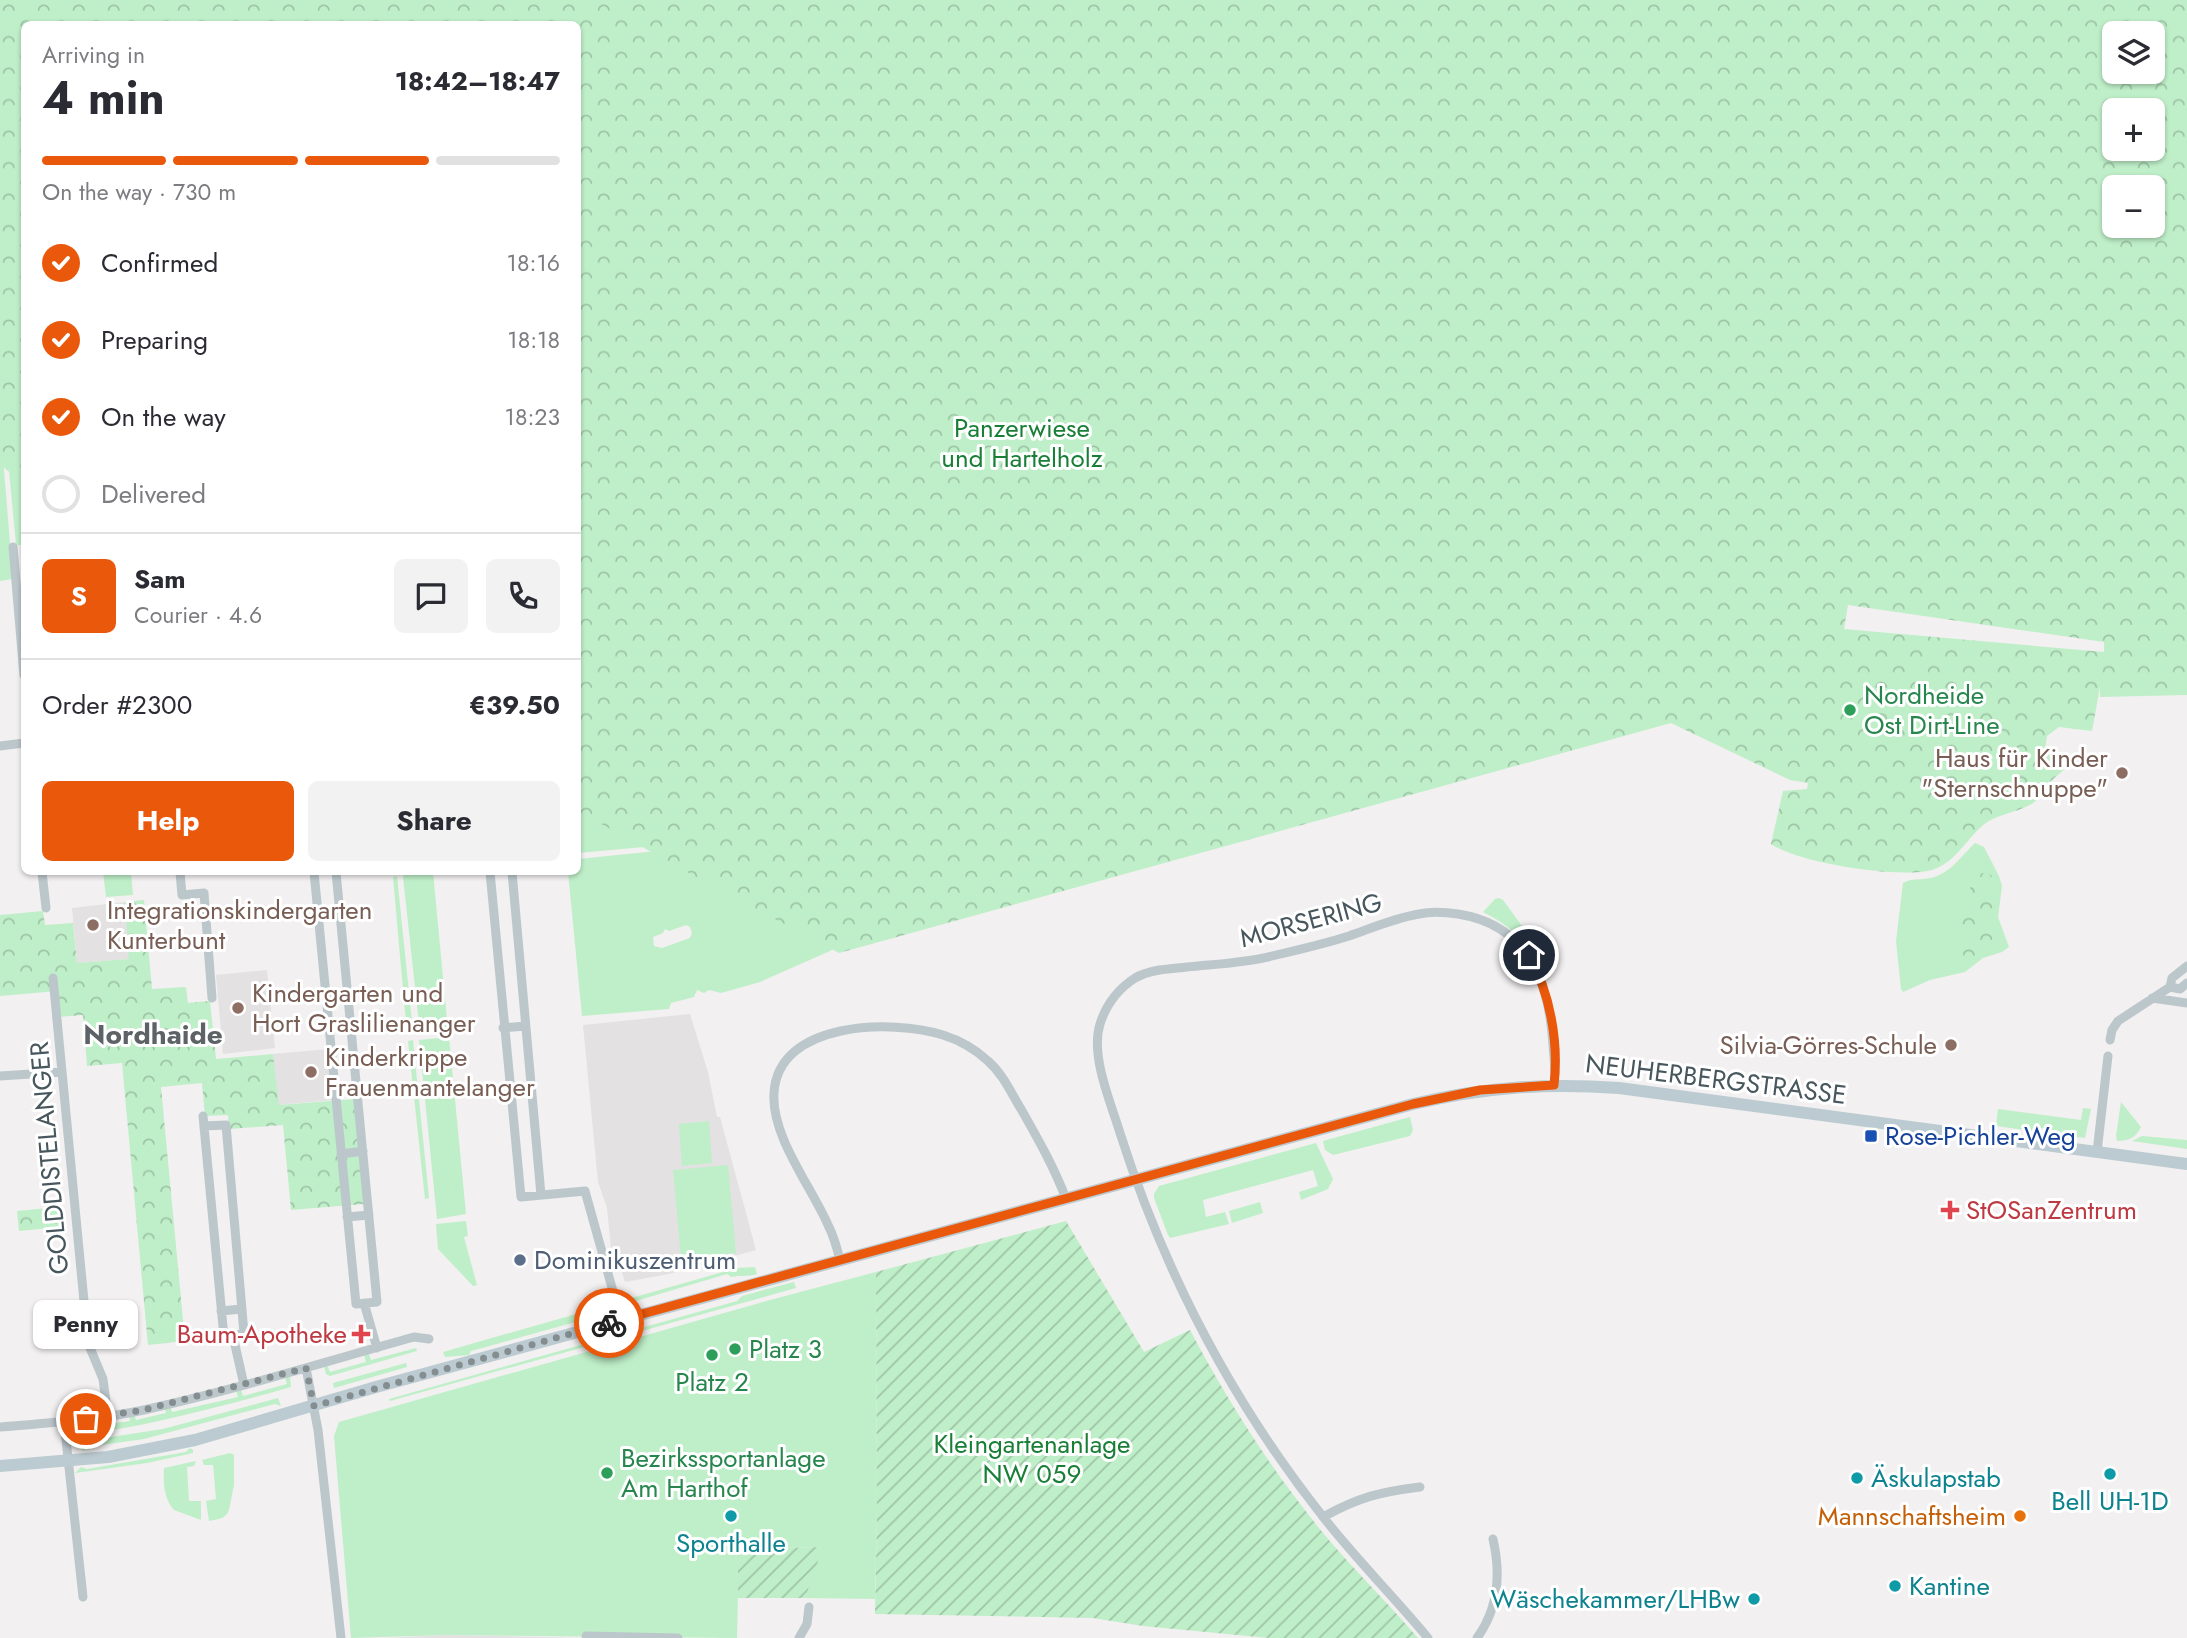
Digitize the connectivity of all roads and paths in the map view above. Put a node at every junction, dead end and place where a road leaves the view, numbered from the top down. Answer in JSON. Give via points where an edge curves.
{"nodes":[{"id":1,"x":13,"y":547,"type":"dead end"},
{"id":2,"x":21,"y":640,"type":"edge"},
{"id":3,"x":21,"y":743,"type":"edge"},
{"id":4,"x":0,"y":746,"type":"edge"},
{"id":5,"x":43,"y":875,"type":"edge"},
{"id":6,"x":180,"y":875,"type":"edge"},
{"id":7,"x":314,"y":875,"type":"edge"},
{"id":8,"x":336,"y":875,"type":"edge"},
{"id":9,"x":490,"y":875,"type":"edge"},
{"id":10,"x":512,"y":875,"type":"edge"},
{"id":11,"x":46,"y":908,"type":"dead end"},
{"id":12,"x":2187,"y":966,"type":"edge"},
{"id":13,"x":53,"y":978,"type":"dead end"},
{"id":14,"x":2187,"y":983,"type":"edge"},
{"id":15,"x":2170,"y":987,"type":"junction"},
{"id":16,"x":212,"y":998,"type":"dead end"},
{"id":17,"x":2152,"y":998,"type":"junction"},
{"id":18,"x":2187,"y":1003,"type":"edge"},
{"id":19,"x":351,"y":1025,"type":"junction"},
{"id":20,"x":525,"y":1026,"type":"junction"},
{"id":21,"x":329,"y":1027,"type":"junction"},
{"id":22,"x":503,"y":1028,"type":"junction"},
{"id":23,"x":2110,"y":1041,"type":"dead end"},
{"id":24,"x":2108,"y":1056,"type":"dead end"},
{"id":25,"x":62,"y":1072,"type":"junction"},
{"id":26,"x":0,"y":1076,"type":"edge"},
{"id":27,"x":1554,"y":1085,"type":"junction"},
{"id":28,"x":363,"y":1152,"type":"junction"},
{"id":29,"x":2097,"y":1152,"type":"junction"},
{"id":30,"x":341,"y":1154,"type":"junction"},
{"id":31,"x":2187,"y":1164,"type":"edge"},
{"id":32,"x":1136,"y":1180,"type":"junction"},
{"id":33,"x":541,"y":1195,"type":"junction"},
{"id":34,"x":1066,"y":1199,"type":"junction"},
{"id":35,"x":369,"y":1215,"type":"junction"},
{"id":36,"x":348,"y":1217,"type":"junction"},
{"id":37,"x":840,"y":1260,"type":"junction"},
{"id":38,"x":364,"y":1303,"type":"junction"},
{"id":39,"x":241,"y":1309,"type":"junction"},
{"id":40,"x":221,"y":1311,"type":"junction"},
{"id":41,"x":621,"y":1320,"type":"junction"},
{"id":42,"x":233,"y":1336,"type":"junction"},
{"id":43,"x":429,"y":1339,"type":"dead end"},
{"id":44,"x":377,"y":1348,"type":"junction"},
{"id":45,"x":306,"y":1368,"type":"junction"},
{"id":46,"x":244,"y":1385,"type":"junction"},
{"id":47,"x":314,"y":1406,"type":"junction"},
{"id":48,"x":108,"y":1416,"type":"junction"},
{"id":49,"x":64,"y":1421,"type":"junction"},
{"id":50,"x":0,"y":1427,"type":"edge"},
{"id":51,"x":68,"y":1461,"type":"junction"},
{"id":52,"x":0,"y":1465,"type":"edge"},
{"id":53,"x":1420,"y":1487,"type":"dead end"},
{"id":54,"x":1323,"y":1517,"type":"junction"},
{"id":55,"x":1493,"y":1539,"type":"dead end"},
{"id":56,"x":83,"y":1597,"type":"dead end"},
{"id":57,"x":809,"y":1607,"type":"dead end"},
{"id":58,"x":586,"y":1636,"type":"dead end"},
{"id":59,"x":341,"y":1638,"type":"edge"},
{"id":60,"x":678,"y":1638,"type":"edge"},
{"id":61,"x":799,"y":1638,"type":"edge"},
{"id":62,"x":1428,"y":1638,"type":"edge"},
{"id":63,"x":1477,"y":1638,"type":"edge"}],
"edges":[{"from":1,"to":2,"type":"street"},
{"from":3,"to":4,"type":"street"},
{"from":5,"to":11,"type":"street"},
{"from":6,"to":16,"type":"street","via":[[182,895],[204,893]]},
{"from":7,"to":21,"type":"street"},
{"from":8,"to":19,"type":"street"},
{"from":9,"to":22,"type":"street"},
{"from":10,"to":20,"type":"street"},
{"from":12,"to":15,"type":"street","via":[[2172,978]]},
{"from":13,"to":25,"type":"street","name":"GOLDDISTELANGER"},
{"from":14,"to":15,"type":"street","via":[[2180,989]]},
{"from":15,"to":17,"type":"street"},
{"from":17,"to":18,"type":"street"},
{"from":17,"to":23,"type":"street","via":[[2118,1021]]},
{"from":19,"to":21,"type":"street"},
{"from":19,"to":28,"type":"street"},
{"from":20,"to":22,"type":"street"},
{"from":20,"to":33,"type":"street"},
{"from":21,"to":30,"type":"street"},
{"from":22,"to":33,"type":"street","via":[[522,1196]]},
{"from":24,"to":29,"type":"street"},
{"from":25,"to":26,"type":"street"},
{"from":25,"to":48,"type":"street","name":"GOLDDISTELANGER","via":[[88,1343],[103,1379]]},
{"from":27,"to":29,"type":"main road","name":"NEUHERBERGSTRASSE","via":[[1619,1088]]},
{"from":27,"to":32,"type":"main road","name":"NEUHERBERGSTRASSE","via":[[1443,1097]]},
{"from":27,"to":32,"type":"street","name":"MORSERING","via":[[1552,1024],[1529,955],[1507,932],[1475,917],[1420,913],[1306,949],[1158,970],[1138,976],[1114,996],[1097,1039],[1106,1089]]},
{"from":28,"to":30,"type":"street"},
{"from":28,"to":35,"type":"street"},
{"from":29,"to":31,"type":"main road","name":"NEUHERBERGSTRASSE"},
{"from":30,"to":36,"type":"street"},
{"from":32,"to":34,"type":"main road","name":"NEUHERBERGSTRASSE"},
{"from":32,"to":54,"type":"street","name":"MORSERING","via":[[1211,1350],[1241,1402]]},
{"from":33,"to":41,"type":"street","via":[[584,1191]]},
{"from":34,"to":37,"type":"main road","name":"NEUHERBERGSTRASSE"},
{"from":34,"to":37,"type":"street","via":[[1056,1170],[1004,1079],[978,1052],[922,1029],[846,1029],[802,1046],[787,1059],[775,1083],[774,1097],[782,1133],[828,1224]]},
{"from":35,"to":36,"type":"street"},
{"from":35,"to":38,"type":"street","via":[[377,1302]]},
{"from":36,"to":38,"type":"street","via":[[356,1304]]},
{"from":37,"to":41,"type":"main road","name":"NEUHERBERGSTRASSE"},
{"from":38,"to":44,"type":"street"},
{"from":39,"to":40,"type":"street"},
{"from":39,"to":40,"type":"street","via":[[226,1125],[203,1121]]},
{"from":39,"to":42,"type":"street","via":[[244,1333]]},
{"from":40,"to":42,"type":"street","via":[[224,1337]]},
{"from":41,"to":47,"type":"main road","name":"NEUHERBERGSTRASSE"},
{"from":42,"to":46,"type":"street"},
{"from":43,"to":44,"type":"street","via":[[414,1337]]},
{"from":44,"to":45,"type":"street"},
{"from":45,"to":46,"type":"street"},
{"from":45,"to":47,"type":"street"},
{"from":46,"to":48,"type":"street"},
{"from":47,"to":51,"type":"main road","name":"NEUHERBERGSTRASSE","via":[[175,1445]]},
{"from":47,"to":59,"type":"street"},
{"from":48,"to":49,"type":"street"},
{"from":49,"to":50,"type":"street"},
{"from":49,"to":51,"type":"street"},
{"from":51,"to":52,"type":"main road","name":"NEUHERBERGSTRASSE"},
{"from":51,"to":56,"type":"street"},
{"from":53,"to":54,"type":"street","via":[[1375,1493]]},
{"from":54,"to":62,"type":"street","name":"MORSERING"},
{"from":55,"to":63,"type":"street","via":[[1496,1594]]},
{"from":57,"to":61,"type":"street"},
{"from":58,"to":60,"type":"street"}]}
